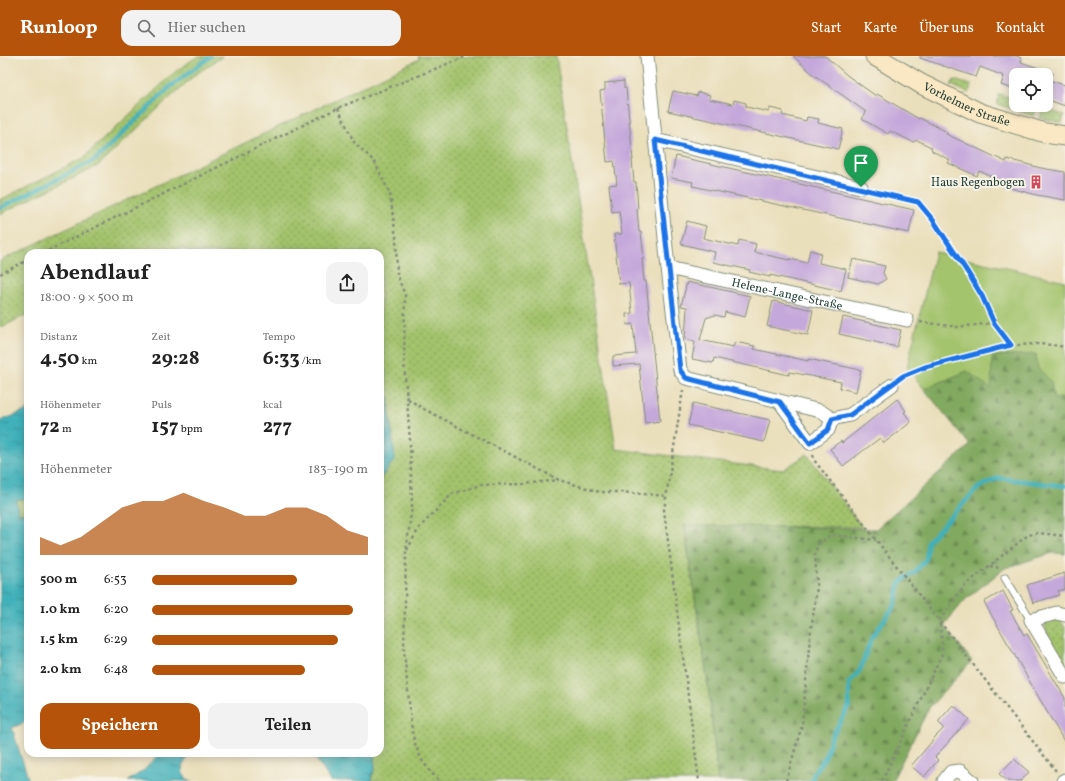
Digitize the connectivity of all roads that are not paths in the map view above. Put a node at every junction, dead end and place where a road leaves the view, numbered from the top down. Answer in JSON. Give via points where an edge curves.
{"nodes":[{"id":1,"x":647,"y":56,"type":"edge"},
{"id":2,"x":875,"y":56,"type":"edge"},
{"id":3,"x":1065,"y":136,"type":"edge"},
{"id":4,"x":655,"y":140,"type":"junction"},
{"id":5,"x":861,"y":187,"type":"road end"},
{"id":6,"x":668,"y":268,"type":"junction"},
{"id":7,"x":907,"y":320,"type":"road end"},
{"id":8,"x":892,"y":385,"type":"road end"},
{"id":9,"x":780,"y":402,"type":"junction"},
{"id":10,"x":832,"y":419,"type":"junction"},
{"id":11,"x":1005,"y":578,"type":"dead end"},
{"id":12,"x":1065,"y":615,"type":"edge"},
{"id":13,"x":1031,"y":620,"type":"junction"},
{"id":14,"x":1065,"y":677,"type":"edge"},
{"id":15,"x":944,"y":781,"type":"edge"},
{"id":16,"x":972,"y":781,"type":"edge"}],
"edges":[{"from":1,"to":4,"type":"street"},
{"from":2,"to":3,"type":"street","name":"Vorhelmer Straße","via":[[921,84],[980,113],[1045,133]]},
{"from":4,"to":5,"type":"street"},
{"from":4,"to":6,"type":"street"},
{"from":6,"to":7,"type":"street","name":"Helene-Lange-Straße"},
{"from":6,"to":9,"type":"street","via":[[680,370],[686,378]]},
{"from":8,"to":10,"type":"street","via":[[850,415]]},
{"from":9,"to":10,"type":"street","via":[[820,411]]},
{"from":9,"to":10,"type":"street","via":[[810,443],[828,430]]},
{"from":11,"to":13,"type":"lane"},
{"from":12,"to":13,"type":"street","via":[[1057,613]]},
{"from":13,"to":14,"type":"street"},
{"from":15,"to":16,"type":"street","via":[[951,772],[960,771]]}]}
